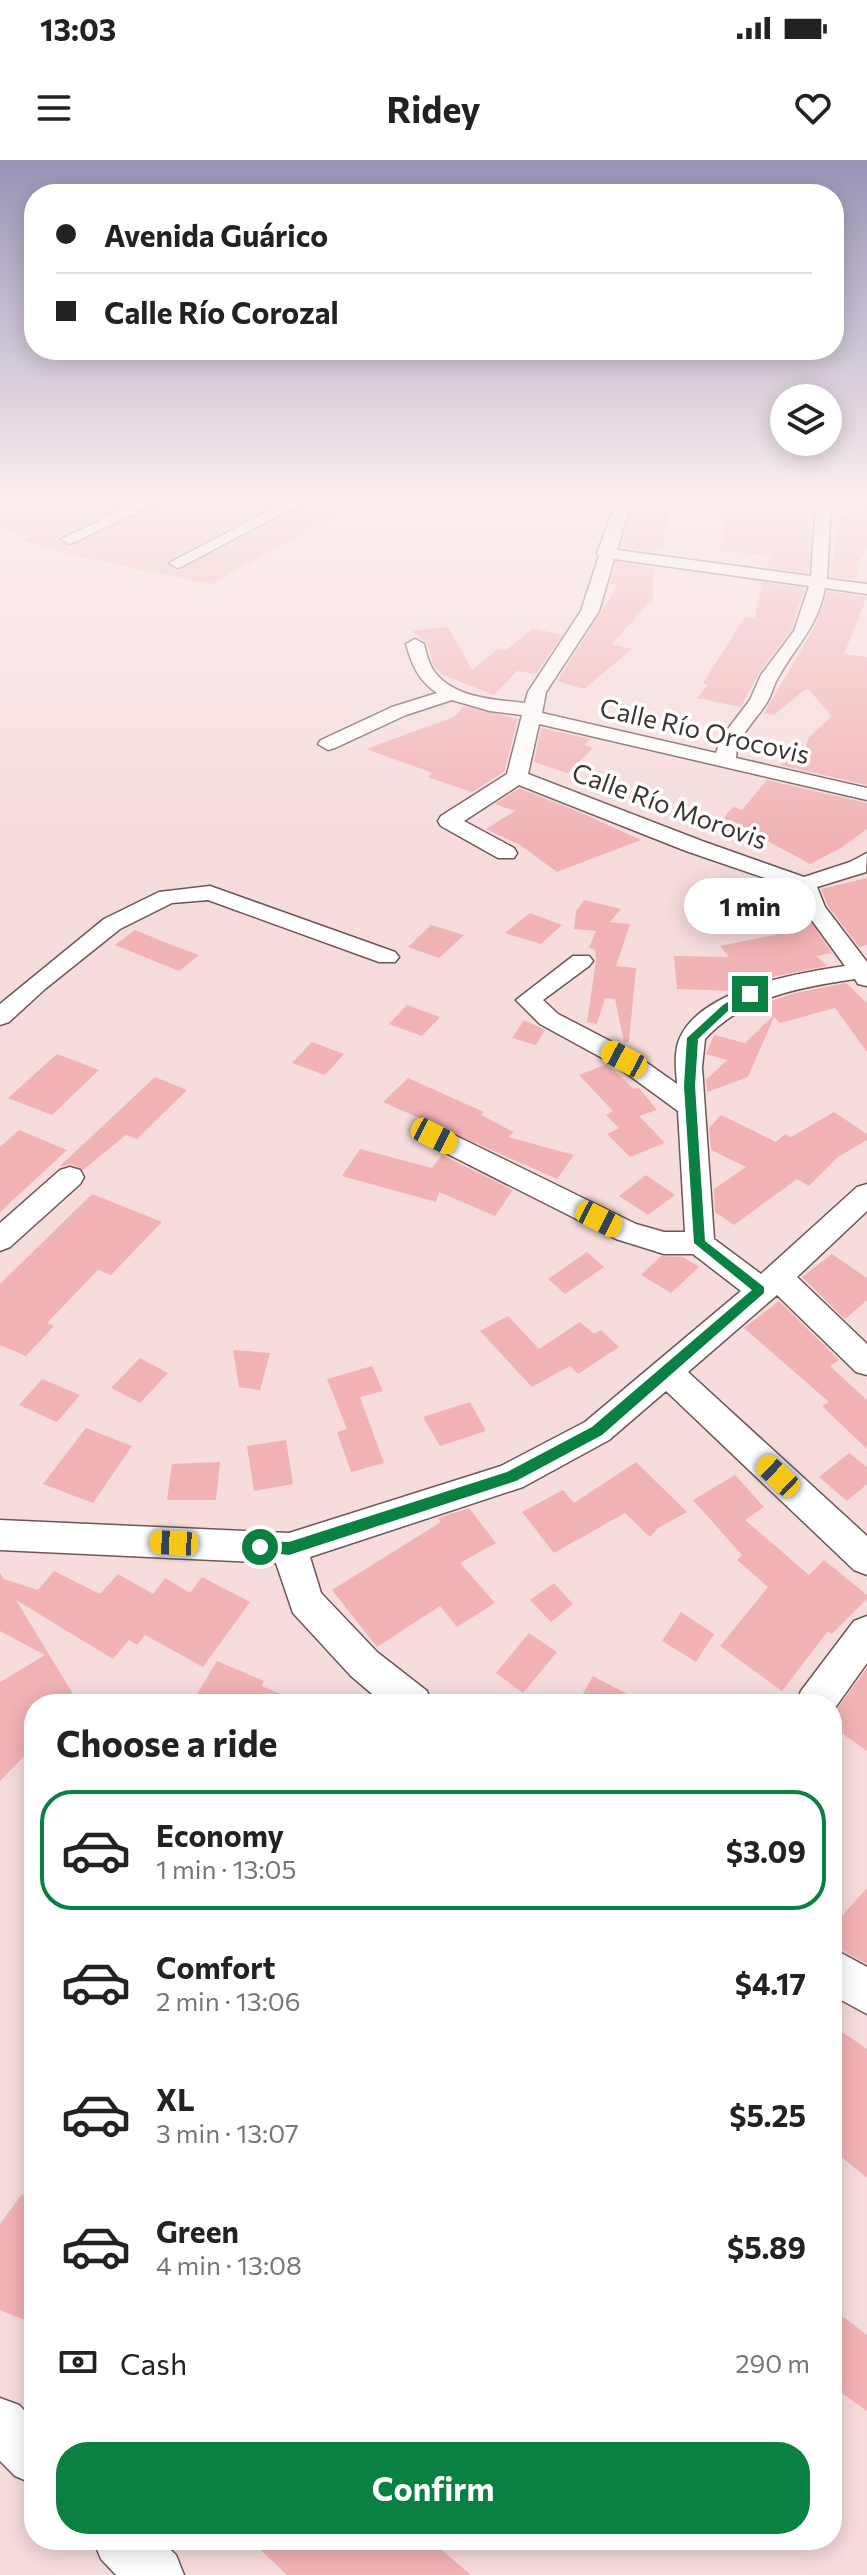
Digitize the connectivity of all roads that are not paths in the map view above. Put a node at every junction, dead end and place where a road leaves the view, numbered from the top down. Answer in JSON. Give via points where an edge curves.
{"nodes":[{"id":1,"x":587,"y":616,"type":"edge"},
{"id":2,"x":808,"y":616,"type":"edge"},
{"id":3,"x":415,"y":644,"type":"dead end"},
{"id":4,"x":450,"y":695,"type":"junction"},
{"id":5,"x":533,"y":714,"type":"junction"},
{"id":6,"x":328,"y":744,"type":"dead end"},
{"id":7,"x":726,"y":761,"type":"junction"},
{"id":8,"x":517,"y":777,"type":"junction"},
{"id":9,"x":867,"y":794,"type":"edge"},
{"id":10,"x":506,"y":853,"type":"dead end"},
{"id":11,"x":867,"y":860,"type":"edge"},
{"id":12,"x":804,"y":884,"type":"junction"},
{"id":13,"x":387,"y":957,"type":"dead end"},
{"id":14,"x":581,"y":961,"type":"dead end"},
{"id":15,"x":864,"y":973,"type":"edge"},
{"id":16,"x":0,"y":1017,"type":"edge"},
{"id":17,"x":690,"y":1106,"type":"junction"},
{"id":18,"x":434,"y":1136,"type":"dead end"},
{"id":19,"x":70,"y":1177,"type":"dead end"},
{"id":20,"x":867,"y":1194,"type":"edge"},
{"id":21,"x":0,"y":1240,"type":"edge"},
{"id":22,"x":700,"y":1243,"type":"junction"},
{"id":23,"x":769,"y":1284,"type":"junction"},
{"id":24,"x":867,"y":1363,"type":"edge"},
{"id":25,"x":667,"y":1372,"type":"junction"},
{"id":26,"x":0,"y":1535,"type":"edge"},
{"id":27,"x":289,"y":1548,"type":"junction"},
{"id":28,"x":867,"y":1559,"type":"edge"},
{"id":29,"x":867,"y":1633,"type":"edge"},
{"id":30,"x":401,"y":1694,"type":"edge"},
{"id":31,"x":822,"y":1694,"type":"edge"},
{"id":32,"x":842,"y":1976,"type":"edge"},
{"id":33,"x":867,"y":1992,"type":"edge"},
{"id":34,"x":0,"y":2424,"type":"edge"},
{"id":35,"x":24,"y":2447,"type":"edge"},
{"id":36,"x":130,"y":2550,"type":"edge"},
{"id":37,"x":156,"y":2575,"type":"edge"}],
"edges":[{"from":1,"to":5,"type":"street","via":[[537,692]]},
{"from":2,"to":7,"type":"street","via":[[731,739]]},
{"from":3,"to":4,"type":"street","via":[[424,672]]},
{"from":4,"to":5,"type":"street","name":"Calle Río Orocovis"},
{"from":4,"to":6,"type":"street","via":[[399,711]]},
{"from":5,"to":7,"type":"street","name":"Calle Río Orocovis"},
{"from":5,"to":8,"type":"street"},
{"from":7,"to":9,"type":"street","name":"Calle Río Orocovis"},
{"from":8,"to":10,"type":"street","via":[[449,821]]},
{"from":8,"to":12,"type":"street","name":"Calle Río Morovis"},
{"from":11,"to":12,"type":"street"},
{"from":12,"to":15,"type":"street","via":[[814,908]]},
{"from":13,"to":16,"type":"street","via":[[210,893],[167,897],[112,924]]},
{"from":14,"to":17,"type":"street","via":[[528,1000],[549,1019],[624,1059]]},
{"from":15,"to":17,"type":"street","via":[[750,994],[710,1020],[693,1038]]},
{"from":17,"to":22,"type":"street"},
{"from":18,"to":22,"type":"street","via":[[626,1232],[664,1243]]},
{"from":19,"to":21,"type":"street"},
{"from":20,"to":23,"type":"street"},
{"from":22,"to":23,"type":"street"},
{"from":23,"to":24,"type":"street"},
{"from":23,"to":25,"type":"street"},
{"from":25,"to":27,"type":"street","via":[[597,1431],[511,1477]]},
{"from":25,"to":28,"type":"street"},
{"from":26,"to":27,"type":"street"},
{"from":27,"to":30,"type":"street","via":[[306,1602],[364,1664]]},
{"from":29,"to":31,"type":"street"},
{"from":32,"to":33,"type":"street"},
{"from":34,"to":35,"type":"street"},
{"from":36,"to":37,"type":"street"}]}
